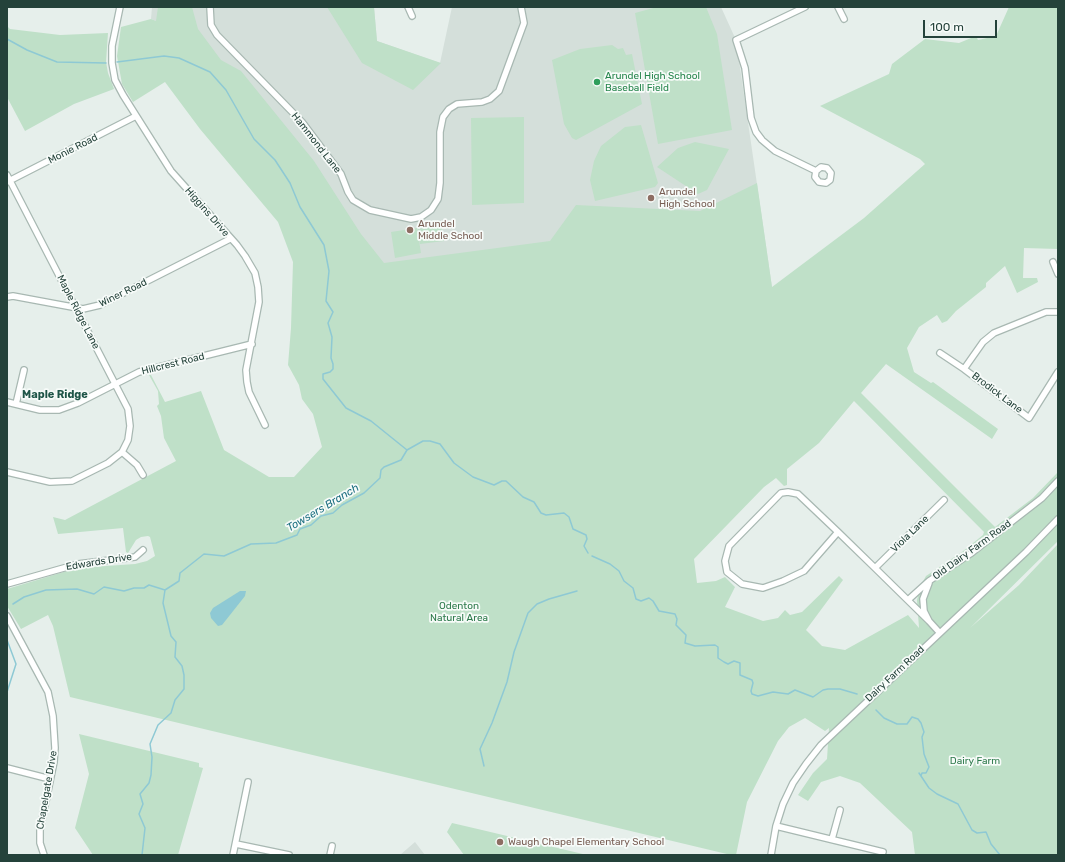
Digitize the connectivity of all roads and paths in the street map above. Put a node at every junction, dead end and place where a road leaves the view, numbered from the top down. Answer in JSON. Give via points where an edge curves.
{"nodes":[{"id":1,"x":120,"y":7,"type":"edge"},
{"id":2,"x":210,"y":7,"type":"edge"},
{"id":3,"x":408,"y":7,"type":"edge"},
{"id":4,"x":521,"y":7,"type":"edge"},
{"id":5,"x":805,"y":7,"type":"edge"},
{"id":6,"x":838,"y":7,"type":"edge"},
{"id":7,"x":412,"y":16,"type":"dead end"},
{"id":8,"x":844,"y":19,"type":"dead end"},
{"id":9,"x":136,"y":116,"type":"junction"},
{"id":10,"x":816,"y":171,"type":"dead end"},
{"id":11,"x":7,"y":175,"type":"edge"},
{"id":12,"x":9,"y":182,"type":"edge"},
{"id":13,"x":230,"y":239,"type":"junction"},
{"id":14,"x":1054,"y":262,"type":"dead end"},
{"id":15,"x":1058,"y":274,"type":"edge"},
{"id":16,"x":7,"y":297,"type":"edge"},
{"id":17,"x":76,"y":309,"type":"junction"},
{"id":18,"x":1058,"y":312,"type":"edge"},
{"id":19,"x":252,"y":344,"type":"junction"},
{"id":20,"x":940,"y":353,"type":"dead end"},
{"id":21,"x":964,"y":369,"type":"junction"},
{"id":22,"x":24,"y":370,"type":"dead end"},
{"id":23,"x":1058,"y":372,"type":"edge"},
{"id":24,"x":115,"y":384,"type":"junction"},
{"id":25,"x":7,"y":402,"type":"edge"},
{"id":26,"x":16,"y":404,"type":"junction"},
{"id":27,"x":265,"y":425,"type":"dead end"},
{"id":28,"x":122,"y":452,"type":"junction"},
{"id":29,"x":7,"y":472,"type":"edge"},
{"id":30,"x":143,"y":475,"type":"dead end"},
{"id":31,"x":1058,"y":481,"type":"edge"},
{"id":32,"x":944,"y":500,"type":"dead end"},
{"id":33,"x":1058,"y":519,"type":"edge"},
{"id":34,"x":838,"y":532,"type":"junction"},
{"id":35,"x":143,"y":550,"type":"dead end"},
{"id":36,"x":875,"y":568,"type":"junction"},
{"id":37,"x":930,"y":581,"type":"junction"},
{"id":38,"x":7,"y":584,"type":"edge"},
{"id":39,"x":908,"y":600,"type":"junction"},
{"id":40,"x":7,"y":616,"type":"edge"},
{"id":41,"x":929,"y":621,"type":"junction"},
{"id":42,"x":939,"y":632,"type":"junction"},
{"id":43,"x":7,"y":768,"type":"edge"},
{"id":44,"x":50,"y":778,"type":"junction"},
{"id":45,"x":248,"y":782,"type":"dead end"},
{"id":46,"x":840,"y":810,"type":"dead end"},
{"id":47,"x":776,"y":826,"type":"junction"},
{"id":48,"x":832,"y":839,"type":"junction"},
{"id":49,"x":236,"y":844,"type":"junction"},
{"id":50,"x":332,"y":846,"type":"dead end"},
{"id":51,"x":883,"y":852,"type":"dead end"},
{"id":52,"x":44,"y":855,"type":"edge"},
{"id":53,"x":233,"y":855,"type":"edge"},
{"id":54,"x":289,"y":855,"type":"edge"},
{"id":55,"x":330,"y":855,"type":"edge"},
{"id":56,"x":771,"y":855,"type":"edge"}],
"edges":[{"from":1,"to":9,"type":"street","name":"Higgins Drive","via":[[112,46],[112,64],[115,80]]},
{"from":2,"to":4,"type":"street","name":"Hammond Lane","via":[[211,25],[217,35],[302,122],[342,174],[353,200],[370,210],[411,219],[421,217],[431,210],[438,199],[439,148],[443,117],[457,104],[482,102],[500,91],[524,23]]},
{"from":3,"to":7,"type":"street"},
{"from":5,"to":10,"type":"street","via":[[736,40],[745,68],[751,118],[756,132],[775,151]]},
{"from":6,"to":8,"type":"street"},
{"from":9,"to":12,"type":"street","name":"Monie Road"},
{"from":9,"to":13,"type":"street","name":"Higgins Drive","via":[[171,170]]},
{"from":11,"to":12,"type":"street","name":"Maple Ridge Lane"},
{"from":12,"to":17,"type":"street","name":"Maple Ridge Lane"},
{"from":13,"to":17,"type":"street","name":"Winer Road","via":[[100,305]]},
{"from":13,"to":19,"type":"street","name":"Higgins Drive","via":[[246,256],[255,273],[258,286],[259,302]]},
{"from":14,"to":15,"type":"street"},
{"from":16,"to":17,"type":"street","name":"Winer Road","via":[[13,296]]},
{"from":17,"to":24,"type":"street","name":"Maple Ridge Lane"},
{"from":18,"to":21,"type":"street","via":[[1046,312],[994,332],[983,342]]},
{"from":19,"to":24,"type":"street","name":"Hillcrest Road","via":[[139,372]]},
{"from":19,"to":27,"type":"street","name":"Higgins Drive","via":[[246,382]]},
{"from":20,"to":21,"type":"street","name":"Brodick Lane"},
{"from":21,"to":23,"type":"street","name":"Brodick Lane","via":[[1029,418]]},
{"from":22,"to":26,"type":"street"},
{"from":24,"to":26,"type":"street","name":"Hillcrest Road","via":[[60,410],[40,410]]},
{"from":24,"to":28,"type":"street","name":"Maple Ridge Lane","via":[[128,409],[130,426],[128,440]]},
{"from":25,"to":26,"type":"street","name":"Hillcrest Road"},
{"from":28,"to":29,"type":"street","via":[[108,463],[72,481],[50,482]]},
{"from":28,"to":30,"type":"street","via":[[137,465]]},
{"from":31,"to":37,"type":"street","name":"Old Dairy Farm Road","via":[[1042,498],[970,554]]},
{"from":32,"to":36,"type":"street","name":"Viola Lane"},
{"from":33,"to":42,"type":"street","name":"Dairy Farm Road"},
{"from":34,"to":34,"type":"street","via":[[804,570],[783,581],[763,588],[742,584],[728,572],[725,561],[729,546],[780,492],[798,494]]},
{"from":34,"to":36,"type":"street"},
{"from":35,"to":38,"type":"street","name":"Edwards Drive","via":[[135,557],[78,564]]},
{"from":36,"to":39,"type":"street"},
{"from":37,"to":39,"type":"street"},
{"from":37,"to":41,"type":"street","name":"Old Dairy Farm Road","via":[[923,599],[924,611]]},
{"from":39,"to":41,"type":"street"},
{"from":40,"to":44,"type":"street","name":"Chapelgate Drive","via":[[48,692],[55,748]]},
{"from":41,"to":42,"type":"street","name":"Old Dairy Farm Road"},
{"from":42,"to":47,"type":"street","name":"Dairy Farm Road","via":[[817,750],[793,783]]},
{"from":43,"to":44,"type":"street"},
{"from":44,"to":52,"type":"street","name":"Chapelgate Drive","via":[[40,830],[40,843]]},
{"from":45,"to":49,"type":"street"},
{"from":46,"to":48,"type":"street"},
{"from":47,"to":48,"type":"street"},
{"from":47,"to":56,"type":"street","name":"Dairy Farm Road"},
{"from":48,"to":51,"type":"street"},
{"from":49,"to":53,"type":"street"},
{"from":49,"to":54,"type":"street"},
{"from":50,"to":55,"type":"street"}]}
